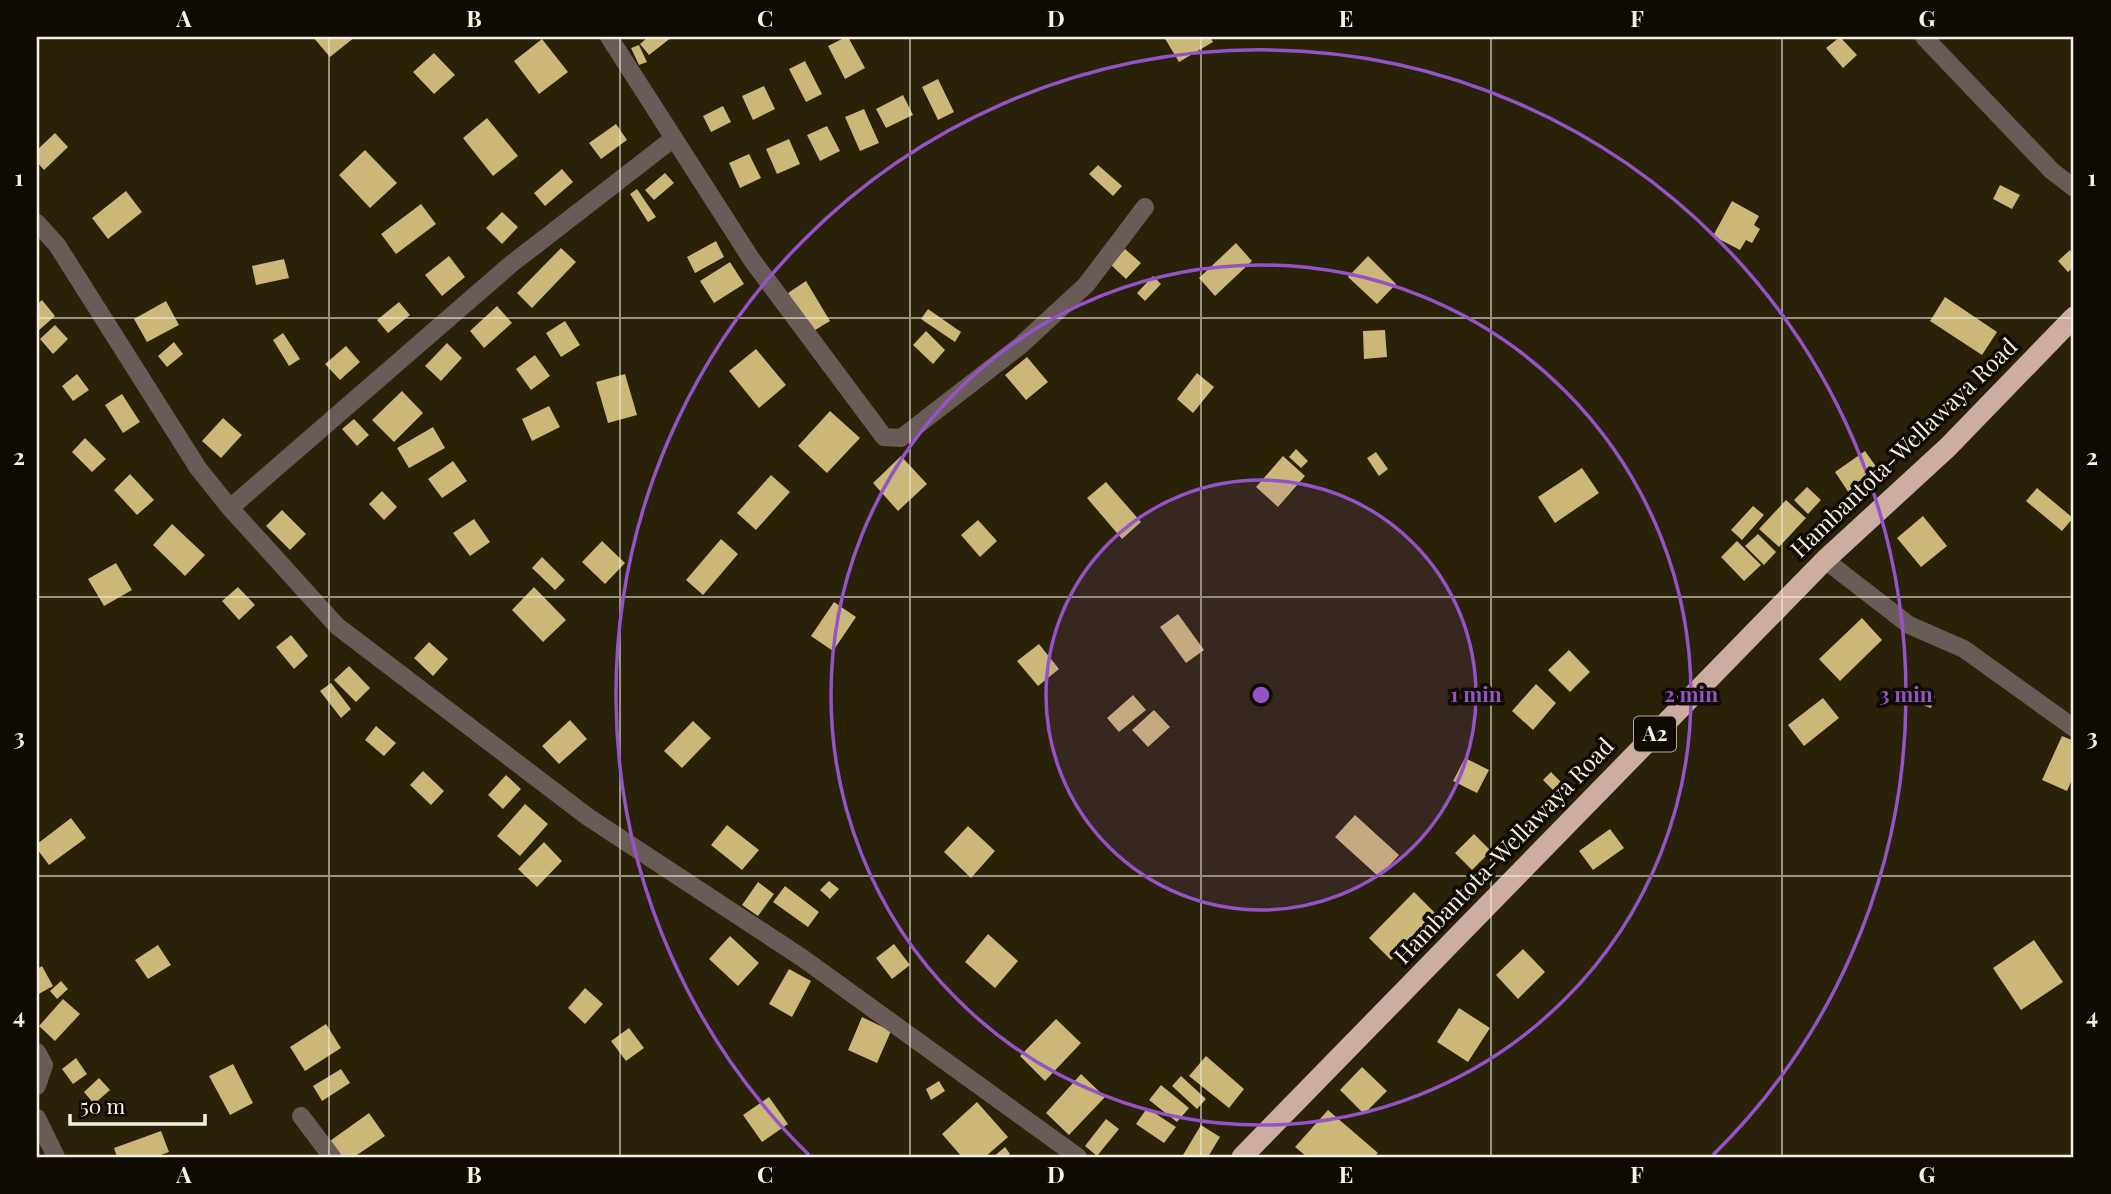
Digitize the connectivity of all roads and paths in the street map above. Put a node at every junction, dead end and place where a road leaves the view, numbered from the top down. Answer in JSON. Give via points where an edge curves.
{"nodes":[{"id":1,"x":609,"y":37,"type":"edge"},
{"id":2,"x":1924,"y":37,"type":"edge"},
{"id":3,"x":674,"y":138,"type":"junction"},
{"id":4,"x":2074,"y":188,"type":"edge"},
{"id":5,"x":1145,"y":207,"type":"dead end"},
{"id":6,"x":37,"y":223,"type":"edge"},
{"id":7,"x":2074,"y":317,"type":"edge"},
{"id":8,"x":230,"y":508,"type":"junction"},
{"id":9,"x":1825,"y":560,"type":"junction"},
{"id":10,"x":2074,"y":727,"type":"edge"},
{"id":11,"x":37,"y":1052,"type":"edge"},
{"id":12,"x":37,"y":1086,"type":"edge"},
{"id":13,"x":301,"y":1116,"type":"dead end"},
{"id":14,"x":37,"y":1118,"type":"edge"},
{"id":15,"x":56,"y":1157,"type":"edge"},
{"id":16,"x":332,"y":1157,"type":"edge"},
{"id":17,"x":1078,"y":1157,"type":"edge"},
{"id":18,"x":1242,"y":1157,"type":"edge"}],
"edges":[{"from":1,"to":3,"type":"street"},
{"from":2,"to":4,"type":"street","via":[[2052,171]]},
{"from":3,"to":5,"type":"street","via":[[752,260],[884,436],[901,438],[1021,345],[1086,285]]},
{"from":3,"to":8,"type":"street","via":[[510,265]]},
{"from":6,"to":8,"type":"street","via":[[57,245],[198,468]]},
{"from":7,"to":9,"type":"highway","name":"Hambantota-Wellawaya Road","number":"A2","via":[[1948,447]]},
{"from":8,"to":17,"type":"street","via":[[337,626],[462,722],[587,817],[802,957]]},
{"from":9,"to":10,"type":"street","via":[[1909,625],[1964,649]]},
{"from":9,"to":18,"type":"highway","name":"Hambantota-Wellawaya Road","number":"A2"},
{"from":11,"to":12,"type":"street","via":[[44,1065]]},
{"from":13,"to":16,"type":"street"},
{"from":14,"to":15,"type":"street"}]}
